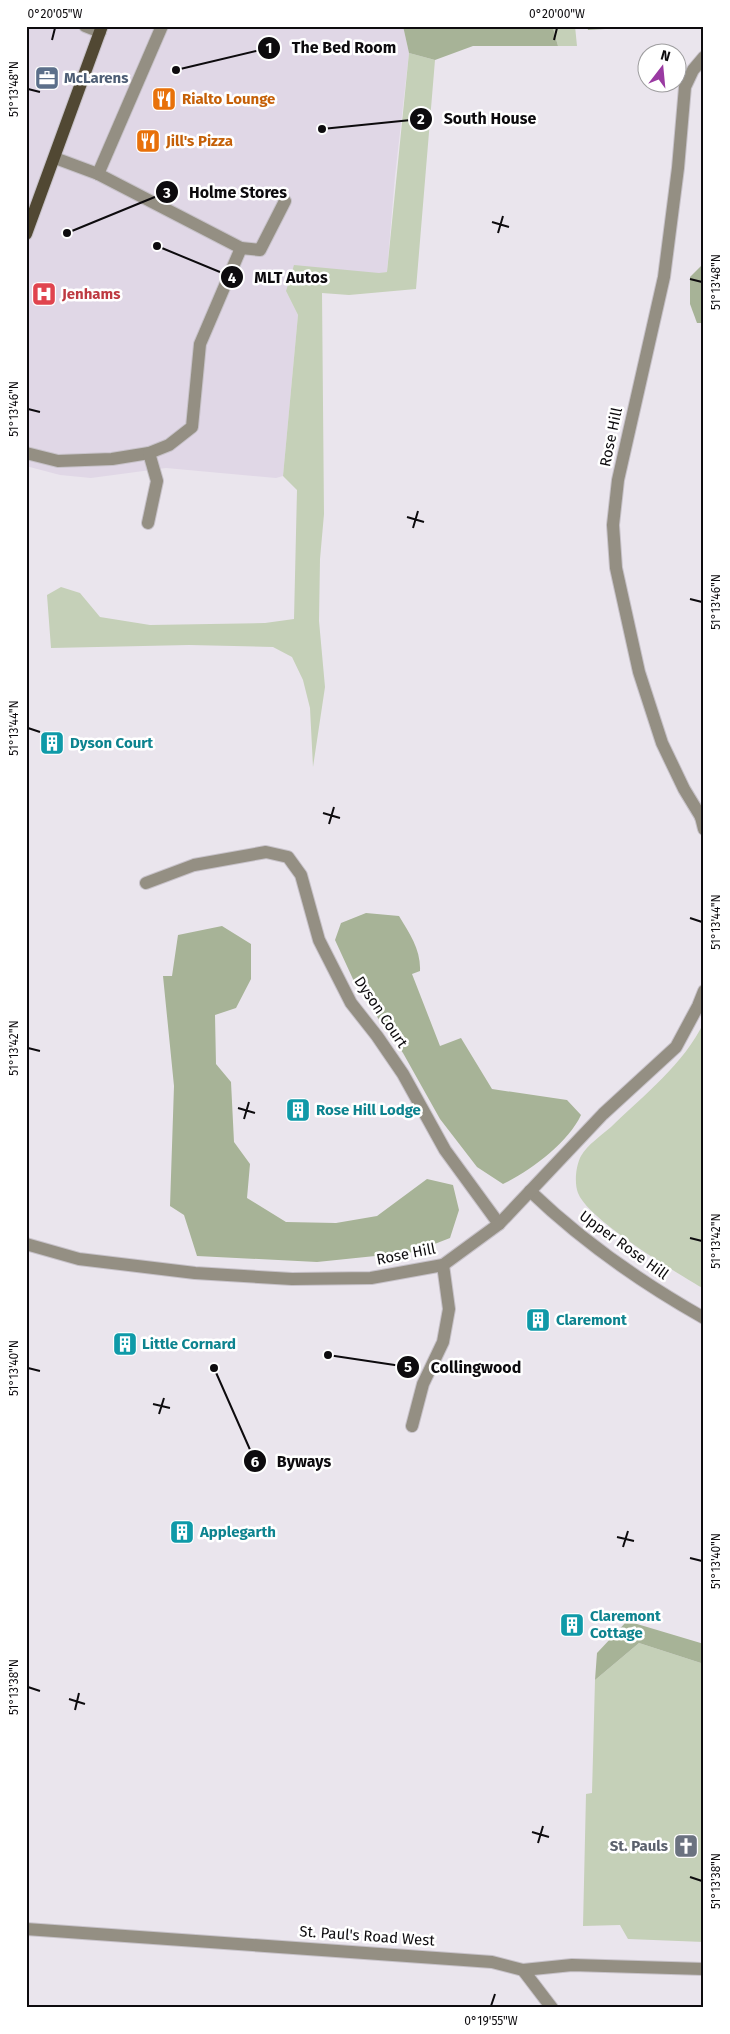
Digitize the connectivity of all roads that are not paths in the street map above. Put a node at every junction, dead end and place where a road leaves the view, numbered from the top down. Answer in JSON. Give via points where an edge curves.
{"nodes":[{"id":1,"x":86,"y":26,"type":"edge"},
{"id":2,"x":162,"y":26,"type":"edge"},
{"id":3,"x":101,"y":29,"type":"edge"},
{"id":4,"x":704,"y":57,"type":"edge"},
{"id":5,"x":55,"y":158,"type":"junction"},
{"id":6,"x":98,"y":174,"type":"junction"},
{"id":7,"x":286,"y":201,"type":"dead end"},
{"id":8,"x":26,"y":234,"type":"edge"},
{"id":9,"x":241,"y":248,"type":"junction"},
{"id":10,"x":26,"y":453,"type":"edge"},
{"id":11,"x":149,"y":453,"type":"junction"},
{"id":12,"x":148,"y":523,"type":"dead end"},
{"id":13,"x":703,"y":822,"type":"edge"},
{"id":14,"x":146,"y":883,"type":"dead end"},
{"id":15,"x":704,"y":990,"type":"edge"},
{"id":16,"x":530,"y":1191,"type":"junction"},
{"id":17,"x":499,"y":1224,"type":"junction"},
{"id":18,"x":26,"y":1244,"type":"edge"},
{"id":19,"x":443,"y":1265,"type":"junction"},
{"id":20,"x":704,"y":1318,"type":"edge"},
{"id":21,"x":412,"y":1426,"type":"dead end"},
{"id":22,"x":26,"y":1929,"type":"edge"},
{"id":23,"x":704,"y":1969,"type":"edge"},
{"id":24,"x":523,"y":1970,"type":"junction"},
{"id":25,"x":552,"y":2008,"type":"edge"}],
"edges":[{"from":1,"to":3,"type":"street"},
{"from":2,"to":6,"type":"street"},
{"from":3,"to":5,"type":"main road"},
{"from":4,"to":13,"type":"street","name":"Rose Hill","via":[[693,70],[685,88],[664,277],[618,480],[613,525],[616,568],[639,672],[662,743]]},
{"from":5,"to":6,"type":"street"},
{"from":5,"to":8,"type":"main road"},
{"from":6,"to":9,"type":"street"},
{"from":7,"to":9,"type":"street","via":[[260,250]]},
{"from":9,"to":11,"type":"street","via":[[200,344],[192,427],[169,445]]},
{"from":10,"to":11,"type":"street","via":[[58,461],[112,459]]},
{"from":11,"to":12,"type":"street","via":[[156,481]]},
{"from":14,"to":17,"type":"street","name":"Dyson Court","via":[[194,865],[266,852],[288,857],[302,875],[319,940],[350,1003],[403,1074],[444,1150]]},
{"from":15,"to":16,"type":"street","name":"Rose Hill","via":[[676,1047],[603,1114]]},
{"from":16,"to":17,"type":"street","name":"Rose Hill"},
{"from":16,"to":20,"type":"street","name":"Upper Rose Hill","via":[[553,1213],[615,1260]]},
{"from":17,"to":19,"type":"street","name":"Rose Hill"},
{"from":18,"to":19,"type":"street","name":"Rose Hill","via":[[79,1259],[195,1273],[292,1279],[371,1278]]},
{"from":19,"to":21,"type":"street","via":[[449,1309],[443,1342],[423,1384]]},
{"from":22,"to":24,"type":"street","name":"St. Paul's Road West","via":[[473,1960]]},
{"from":23,"to":24,"type":"street","name":"St. Paul's Road West","via":[[572,1965]]},
{"from":24,"to":25,"type":"street"}]}
